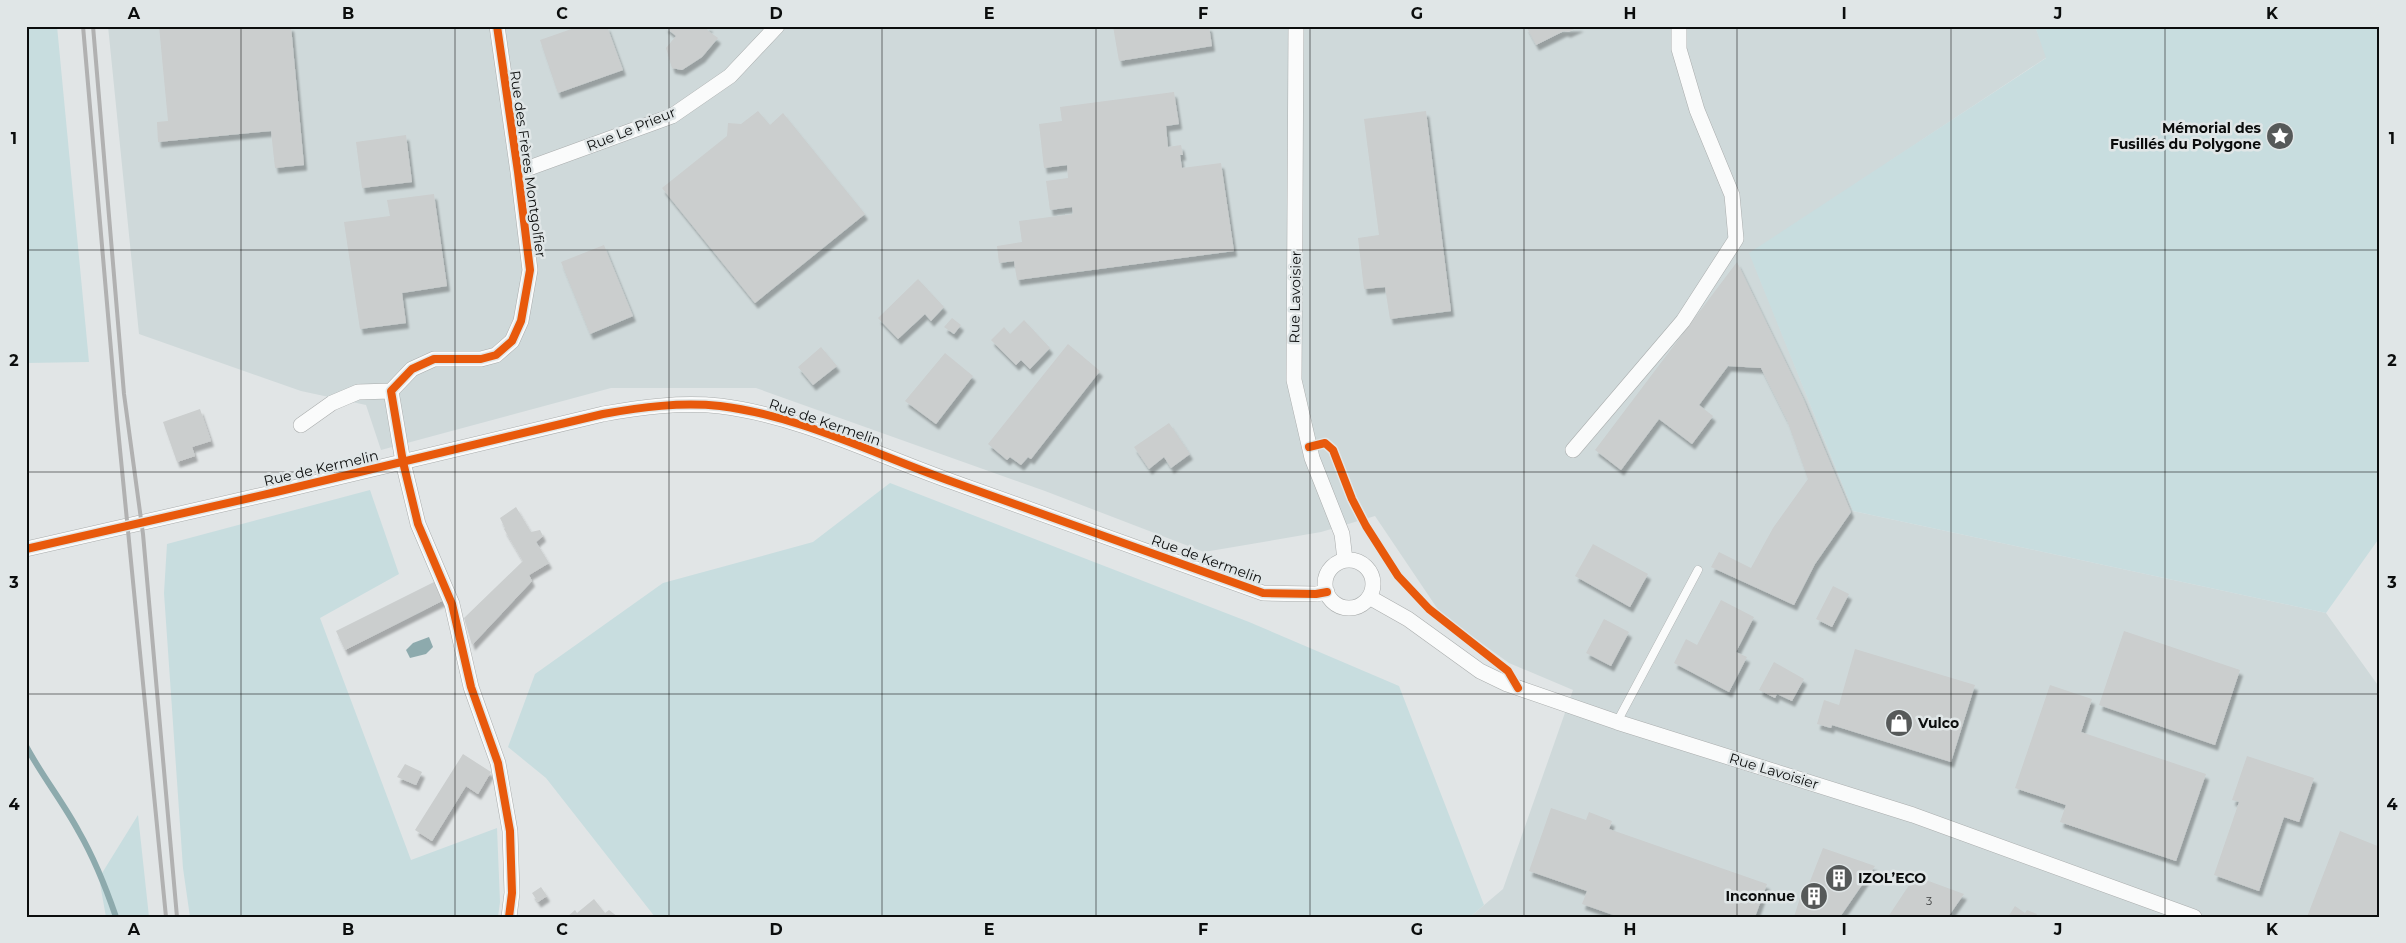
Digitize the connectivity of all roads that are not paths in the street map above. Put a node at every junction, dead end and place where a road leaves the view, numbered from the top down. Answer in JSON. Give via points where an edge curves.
{"nodes":[{"id":1,"x":497,"y":26,"type":"edge"},
{"id":2,"x":777,"y":26,"type":"edge"},
{"id":3,"x":1296,"y":26,"type":"edge"},
{"id":4,"x":1679,"y":26,"type":"edge"},
{"id":5,"x":518,"y":172,"type":"junction"},
{"id":6,"x":391,"y":390,"type":"junction"},
{"id":7,"x":301,"y":425,"type":"dead end"},
{"id":8,"x":1573,"y":450,"type":"dead end"},
{"id":9,"x":403,"y":462,"type":"junction"},
{"id":10,"x":26,"y":549,"type":"edge"},
{"id":11,"x":1345,"y":560,"type":"junction"},
{"id":12,"x":1698,"y":570,"type":"dead end"},
{"id":13,"x":1327,"y":592,"type":"junction"},
{"id":14,"x":1369,"y":597,"type":"junction"},
{"id":15,"x":1617,"y":722,"type":"junction"},
{"id":16,"x":2173,"y":913,"type":"edge"},
{"id":17,"x":509,"y":917,"type":"edge"},
{"id":18,"x":2194,"y":917,"type":"edge"}],
"edges":[{"from":1,"to":5,"type":"street","name":"Rue des Frères Montgolfier"},
{"from":2,"to":5,"type":"street","name":"Rue Le Prieur","via":[[730,76],[672,116]]},
{"from":3,"to":11,"type":"street","name":"Rue Lavoisier","via":[[1294,380],[1312,458],[1342,534]]},
{"from":4,"to":8,"type":"street","via":[[1679,49],[1697,110],[1732,195],[1736,239],[1682,320]]},
{"from":5,"to":6,"type":"street","name":"Rue des Frères Montgolfier","via":[[530,270],[521,321],[512,341],[496,355],[481,359],[434,359],[412,369]]},
{"from":6,"to":7,"type":"street","via":[[358,392],[332,403]]},
{"from":6,"to":9,"type":"street"},
{"from":9,"to":10,"type":"street","name":"Rue de Kermelin"},
{"from":9,"to":13,"type":"street","name":"Rue de Kermelin","via":[[643,406],[718,406],[754,412],[837,437],[1262,593]]},
{"from":9,"to":17,"type":"street","via":[[418,524],[452,604],[471,687],[498,763],[510,831],[512,894]]},
{"from":11,"to":13,"type":"street","via":[[1330,569],[1326,577]]},
{"from":11,"to":14,"type":"street","via":[[1354,560],[1368,570],[1373,583]]},
{"from":12,"to":15,"type":"lane"},
{"from":13,"to":14,"type":"street","via":[[1332,601],[1348,608],[1357,607]]},
{"from":14,"to":15,"type":"street","name":"Rue Lavoisier","via":[[1408,618],[1480,671],[1507,684]]},
{"from":15,"to":16,"type":"street","name":"Rue Lavoisier","via":[[1913,815]]},
{"from":16,"to":18,"type":"street","name":"Rue Lavoisier"}]}
